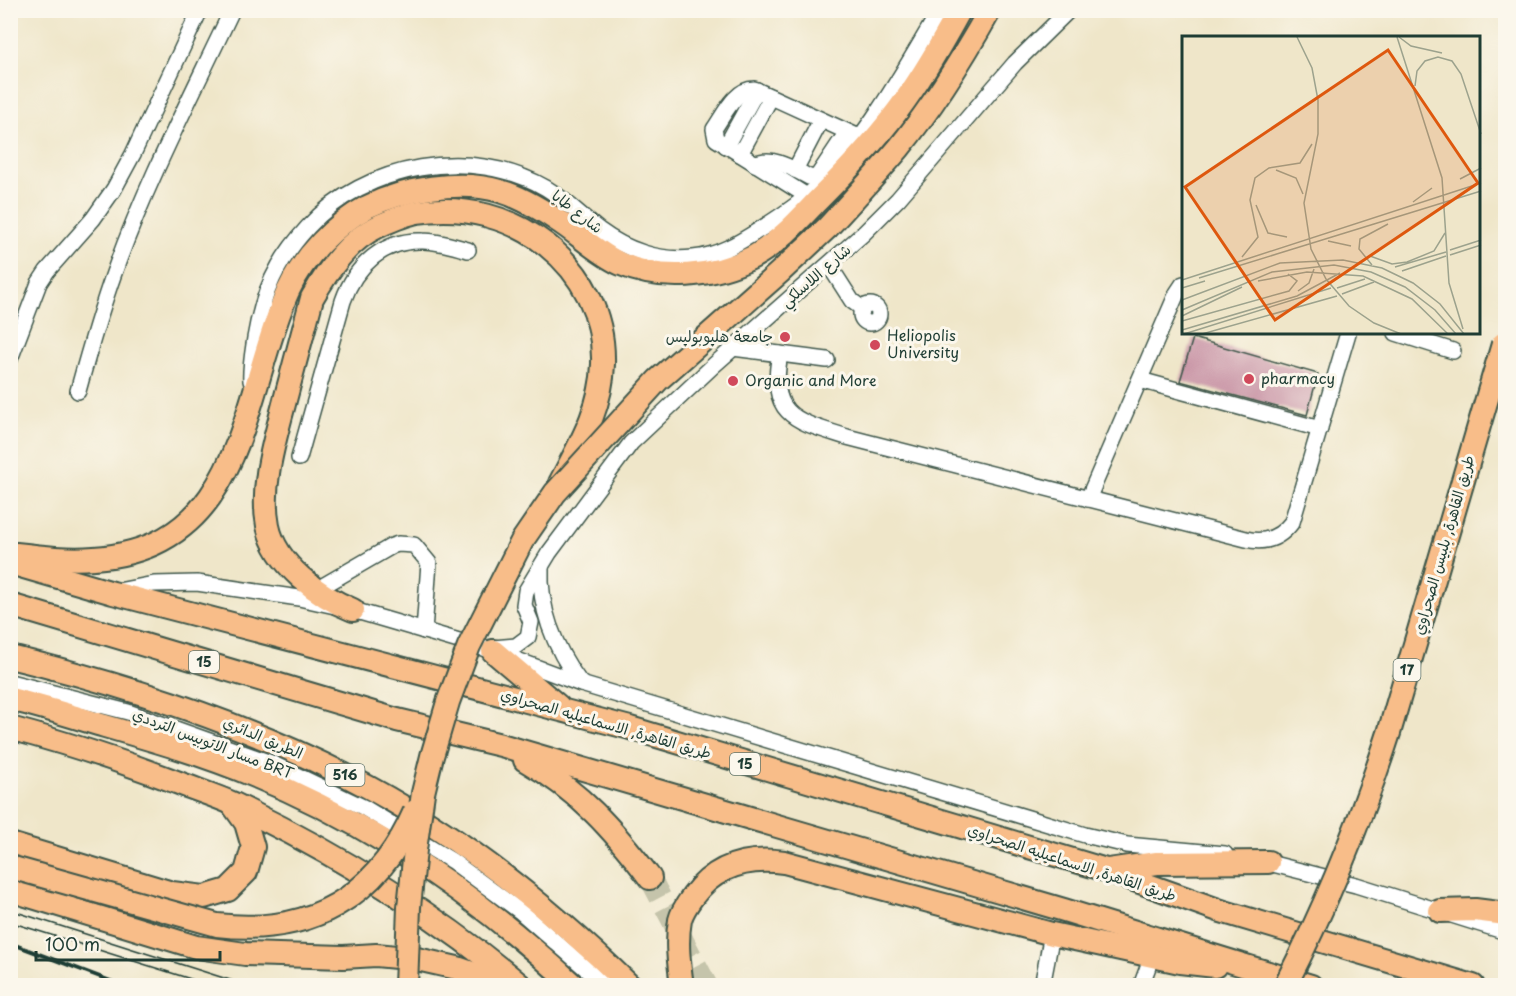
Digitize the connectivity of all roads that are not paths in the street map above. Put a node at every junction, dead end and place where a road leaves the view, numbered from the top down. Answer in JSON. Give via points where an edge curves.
{"nodes":[{"id":1,"x":200,"y":10,"type":"edge"},
{"id":2,"x":232,"y":10,"type":"edge"},
{"id":3,"x":940,"y":10,"type":"edge"},
{"id":4,"x":960,"y":10,"type":"edge"},
{"id":5,"x":990,"y":10,"type":"edge"},
{"id":6,"x":1069,"y":10,"type":"edge"},
{"id":7,"x":771,"y":97,"type":"junction"},
{"id":8,"x":898,"y":97,"type":"junction"},
{"id":9,"x":821,"y":120,"type":"junction"},
{"id":10,"x":853,"y":135,"type":"junction"},
{"id":11,"x":733,"y":150,"type":"junction"},
{"id":12,"x":755,"y":164,"type":"junction"},
{"id":13,"x":795,"y":170,"type":"junction"},
{"id":14,"x":807,"y":196,"type":"junction"},
{"id":15,"x":468,"y":250,"type":"dead end"},
{"id":16,"x":829,"y":265,"type":"junction"},
{"id":17,"x":1182,"y":286,"type":"edge"},
{"id":18,"x":863,"y":309,"type":"dead end"},
{"id":19,"x":1348,"y":334,"type":"edge"},
{"id":20,"x":1399,"y":334,"type":"edge"},
{"id":21,"x":1505,"y":340,"type":"edge"},
{"id":22,"x":733,"y":348,"type":"junction"},
{"id":23,"x":1453,"y":351,"type":"dead end"},
{"id":24,"x":780,"y":354,"type":"junction"},
{"id":25,"x":10,"y":359,"type":"edge"},
{"id":26,"x":827,"y":360,"type":"dead end"},
{"id":27,"x":1140,"y":380,"type":"junction"},
{"id":28,"x":78,"y":391,"type":"dead end"},
{"id":29,"x":252,"y":403,"type":"junction"},
{"id":30,"x":278,"y":429,"type":"junction"},
{"id":31,"x":1320,"y":429,"type":"junction"},
{"id":32,"x":304,"y":437,"type":"junction"},
{"id":33,"x":299,"y":458,"type":"dead end"},
{"id":34,"x":555,"y":493,"type":"junction"},
{"id":35,"x":1088,"y":499,"type":"junction"},
{"id":36,"x":10,"y":554,"type":"edge"},
{"id":37,"x":10,"y":563,"type":"edge"},
{"id":38,"x":541,"y":567,"type":"junction"},
{"id":39,"x":316,"y":591,"type":"junction"},
{"id":40,"x":113,"y":592,"type":"junction"},
{"id":41,"x":10,"y":605,"type":"edge"},
{"id":42,"x":353,"y":610,"type":"junction"},
{"id":43,"x":424,"y":631,"type":"junction"},
{"id":44,"x":489,"y":650,"type":"junction"},
{"id":45,"x":10,"y":657,"type":"edge"},
{"id":46,"x":10,"y":682,"type":"edge"},
{"id":47,"x":582,"y":684,"type":"junction"},
{"id":48,"x":10,"y":699,"type":"edge"},
{"id":49,"x":564,"y":711,"type":"junction"},
{"id":50,"x":10,"y":728,"type":"edge"},
{"id":51,"x":501,"y":745,"type":"junction"},
{"id":52,"x":423,"y":793,"type":"junction"},
{"id":53,"x":232,"y":804,"type":"junction"},
{"id":54,"x":10,"y":844,"type":"edge"},
{"id":55,"x":1268,"y":862,"type":"junction"},
{"id":56,"x":10,"y":867,"type":"edge"},
{"id":57,"x":1106,"y":870,"type":"junction"},
{"id":58,"x":650,"y":878,"type":"tunnel mouth"},
{"id":59,"x":10,"y":890,"type":"edge"},
{"id":60,"x":1440,"y":911,"type":"junction"},
{"id":61,"x":1506,"y":914,"type":"edge"},
{"id":62,"x":1506,"y":932,"type":"edge"},
{"id":63,"x":1052,"y":934,"type":"junction"},
{"id":64,"x":1152,"y":956,"type":"junction"},
{"id":65,"x":1280,"y":979,"type":"edge"},
{"id":66,"x":406,"y":986,"type":"edge"},
{"id":67,"x":508,"y":986,"type":"edge"},
{"id":68,"x":521,"y":986,"type":"edge"},
{"id":69,"x":574,"y":986,"type":"edge"},
{"id":70,"x":606,"y":986,"type":"edge"},
{"id":71,"x":630,"y":986,"type":"edge"},
{"id":72,"x":682,"y":986,"type":"edge"},
{"id":73,"x":1042,"y":986,"type":"edge"},
{"id":74,"x":1141,"y":986,"type":"edge"},
{"id":75,"x":1311,"y":986,"type":"edge"},
{"id":76,"x":1473,"y":986,"type":"edge"}],
"edges":[{"from":1,"to":25,"type":"street","via":[[119,180],[93,219],[39,283]]},
{"from":2,"to":28,"type":"street","via":[[127,240]]},
{"from":3,"to":8,"type":"street","name":"شارع طابا"},
{"from":4,"to":8,"type":"highway","via":[[930,63]]},
{"from":5,"to":34,"type":"highway","bridge":true,"via":[[928,110],[828,227],[658,380]]},
{"from":6,"to":16,"type":"street","name":"شارع اللاسلكي","via":[[1015,63],[898,199]]},
{"from":7,"to":9,"type":"street"},
{"from":7,"to":11,"type":"street"},
{"from":7,"to":11,"type":"street","via":[[757,90]]},
{"from":8,"to":10,"type":"street","name":"شارع طابا"},
{"from":8,"to":29,"type":"highway","via":[[827,191],[774,243],[752,257],[701,274],[648,273],[621,264],[530,202],[498,190],[448,187],[389,197],[339,225],[310,255],[289,289]]},
{"from":9,"to":10,"type":"street"},
{"from":9,"to":13,"type":"street"},
{"from":10,"to":13,"type":"street","via":[[817,176],[812,178]]},
{"from":10,"to":14,"type":"street","name":"شارع طابا","via":[[829,174]]},
{"from":11,"to":12,"type":"street"},
{"from":12,"to":13,"type":"street","via":[[771,160]]},
{"from":12,"to":14,"type":"street"},
{"from":14,"to":29,"type":"street","name":"شارع طابا","via":[[749,237],[718,252],[669,259],[620,244],[572,206],[516,174],[452,165],[388,176],[350,192],[319,215],[279,266],[261,306],[250,374]]},
{"from":15,"to":32,"type":"street","via":[[436,242],[409,242],[384,250],[362,266],[343,301]]},
{"from":16,"to":18,"type":"street","via":[[852,301]]},
{"from":16,"to":22,"type":"street","name":"شارع اللاسلكي"},
{"from":17,"to":27,"type":"street"},
{"from":19,"to":31,"type":"street"},
{"from":20,"to":23,"type":"street"},
{"from":21,"to":65,"type":"highway","name":"طريق القاهرة, بلبيس الصحراوي","number":"17","bridge":true,"via":[[1371,789],[1328,898]]},
{"from":22,"to":24,"type":"street"},
{"from":22,"to":38,"type":"street","name":"شارع اللاسلكي","via":[[631,443]]},
{"from":24,"to":26,"type":"street"},
{"from":24,"to":35,"type":"street","via":[[778,394],[790,414],[800,421],[847,437]]},
{"from":27,"to":31,"type":"street"},
{"from":27,"to":35,"type":"street"},
{"from":29,"to":36,"type":"highway","via":[[234,453],[202,509],[158,542],[96,558]]},
{"from":30,"to":32,"type":"street"},
{"from":30,"to":34,"type":"highway","bridge":true,"via":[[312,298],[349,246],[377,227],[417,212],[452,210],[486,215],[518,225],[547,244],[576,272],[591,301],[602,338],[598,399]]},
{"from":30,"to":39,"type":"highway","via":[[268,476],[268,528],[286,560]]},
{"from":31,"to":35,"type":"street","via":[[1292,522],[1272,539],[1254,541]]},
{"from":32,"to":33,"type":"street"},
{"from":34,"to":52,"type":"highway","bridge":true,"via":[[522,541],[469,646],[448,702]]},
{"from":37,"to":40,"type":"highway","name":"طريق القاهرة, الاسماعيليه الصحراوي","number":"15"},
{"from":38,"to":44,"type":"street","name":"شارع اللاسلكي","via":[[524,598],[531,622],[528,637],[516,646]]},
{"from":38,"to":47,"type":"street","via":[[541,596],[548,623],[562,655]]},
{"from":39,"to":42,"type":"highway"},
{"from":39,"to":43,"type":"street","via":[[392,546],[414,545],[429,563]]},
{"from":40,"to":42,"type":"street","via":[[154,584],[197,583]]},
{"from":40,"to":49,"type":"highway","name":"طريق القاهرة, الاسماعيليه الصحراوي","number":"15"},
{"from":41,"to":51,"type":"highway","number":"15","via":[[398,720]]},
{"from":42,"to":43,"type":"street"},
{"from":43,"to":44,"type":"street"},
{"from":44,"to":47,"type":"street"},
{"from":44,"to":49,"type":"highway"},
{"from":45,"to":71,"type":"highway","name":"الطريق الدائري","number":"516","via":[[92,677],[223,720],[349,777],[481,858],[562,922]]},
{"from":46,"to":70,"type":"street","name":"مسار الاتوبيس الترددي BRT","via":[[128,712],[271,763],[363,807],[452,861],[521,912]]},
{"from":47,"to":55,"type":"street","via":[[1085,836],[1126,845],[1203,851]]},
{"from":48,"to":69,"type":"highway","number":"516","via":[[155,740],[252,774],[304,798],[375,836],[452,885],[498,919]]},
{"from":49,"to":57,"type":"highway","name":"طريق القاهرة, الاسماعيليه الصحراوي","number":"15"},
{"from":50,"to":53,"type":"highway","via":[[146,771]]},
{"from":51,"to":58,"type":"highway","via":[[584,802],[620,838]]},
{"from":51,"to":65,"type":"highway","number":"15"},
{"from":52,"to":56,"type":"highway","bridge":true,"via":[[395,848],[355,895],[304,920],[275,927],[217,925]]},
{"from":52,"to":66,"type":"highway","bridge":true,"via":[[409,907]]},
{"from":53,"to":54,"type":"highway","via":[[246,823],[253,847],[246,872],[228,890],[204,897],[172,893]]},
{"from":53,"to":68,"type":"highway","via":[[334,857],[389,891],[451,931]]},
{"from":55,"to":57,"type":"highway","via":[[1166,862]]},
{"from":55,"to":60,"type":"street"},
{"from":57,"to":76,"type":"highway","name":"طريق القاهرة, الاسماعيليه الصحراوي","number":"15","via":[[1221,911]]},
{"from":59,"to":67,"type":"highway","via":[[196,947],[253,955],[417,959]]},
{"from":60,"to":61,"type":"highway"},
{"from":60,"to":62,"type":"street"},
{"from":63,"to":64,"type":"highway"},
{"from":63,"to":72,"type":"highway","via":[[784,862],[750,861],[734,864],[703,883],[685,908],[678,939]]},
{"from":63,"to":73,"type":"street"},
{"from":64,"to":65,"type":"highway"},
{"from":64,"to":74,"type":"street"},
{"from":65,"to":75,"type":"highway","number":"15"}]}
